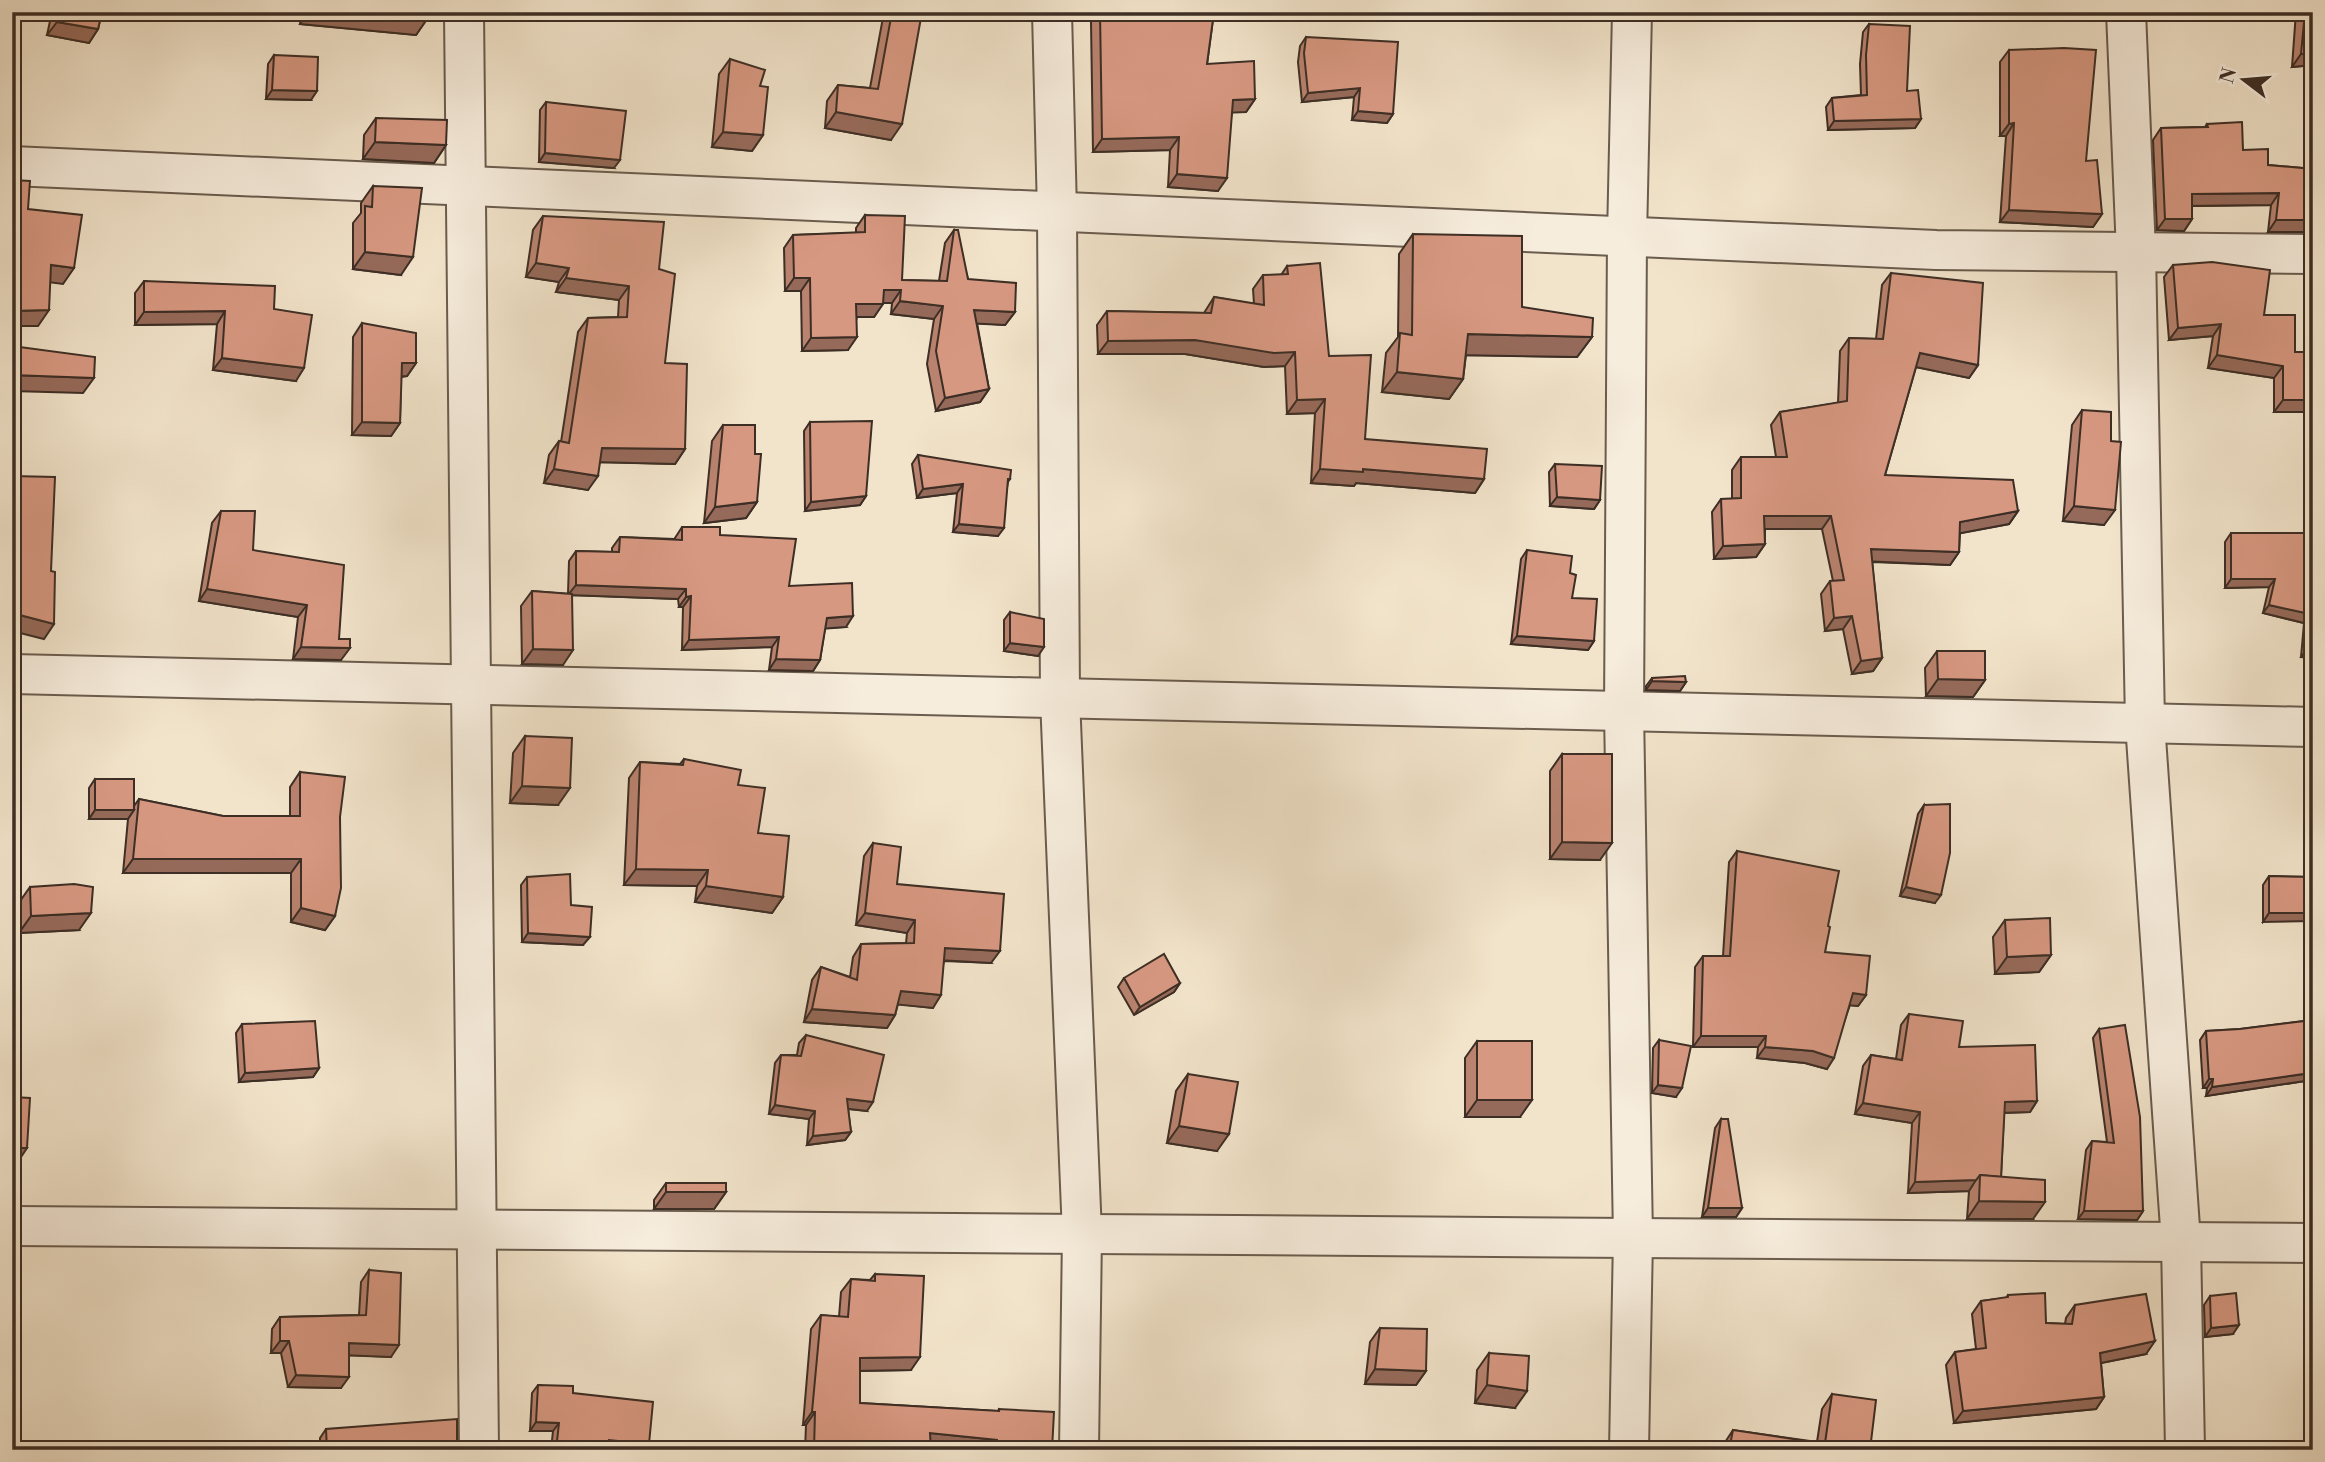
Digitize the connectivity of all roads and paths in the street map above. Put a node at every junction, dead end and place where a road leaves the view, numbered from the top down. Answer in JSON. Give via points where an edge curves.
{"nodes":[{"id":1,"x":464,"y":12,"type":"edge"},
{"id":2,"x":1052,"y":12,"type":"edge"},
{"id":3,"x":1632,"y":12,"type":"edge"},
{"id":4,"x":2126,"y":12,"type":"edge"},
{"id":5,"x":12,"y":166,"type":"edge"},
{"id":6,"x":466,"y":186,"type":"junction"},
{"id":7,"x":1057,"y":212,"type":"junction"},
{"id":8,"x":1627,"y":237,"type":"junction"},
{"id":9,"x":2136,"y":252,"type":"junction"},
{"id":10,"x":2313,"y":254,"type":"edge"},
{"id":11,"x":12,"y":674,"type":"edge"},
{"id":12,"x":471,"y":685,"type":"junction"},
{"id":13,"x":1060,"y":698,"type":"junction"},
{"id":14,"x":1624,"y":711,"type":"junction"},
{"id":15,"x":2145,"y":723,"type":"junction"},
{"id":16,"x":2313,"y":727,"type":"edge"},
{"id":17,"x":12,"y":1226,"type":"edge"},
{"id":18,"x":477,"y":1229,"type":"junction"},
{"id":19,"x":1082,"y":1234,"type":"junction"},
{"id":20,"x":1633,"y":1238,"type":"junction"},
{"id":21,"x":2180,"y":1242,"type":"junction"},
{"id":22,"x":2313,"y":1243,"type":"edge"},
{"id":23,"x":479,"y":1450,"type":"edge"},
{"id":24,"x":1079,"y":1450,"type":"edge"},
{"id":25,"x":1629,"y":1450,"type":"edge"},
{"id":26,"x":2185,"y":1450,"type":"edge"}],
"edges":[{"from":1,"to":6,"type":"street"},
{"from":2,"to":7,"type":"street"},
{"from":3,"to":8,"type":"street"},
{"from":4,"to":9,"type":"street"},
{"from":5,"to":6,"type":"street"},
{"from":6,"to":7,"type":"street"},
{"from":6,"to":12,"type":"street"},
{"from":7,"to":8,"type":"street"},
{"from":7,"to":13,"type":"street"},
{"from":8,"to":9,"type":"street","via":[[1936,250]]},
{"from":8,"to":14,"type":"street"},
{"from":9,"to":10,"type":"street"},
{"from":9,"to":15,"type":"street"},
{"from":11,"to":12,"type":"street"},
{"from":12,"to":13,"type":"street"},
{"from":12,"to":18,"type":"street"},
{"from":13,"to":14,"type":"street"},
{"from":13,"to":19,"type":"street"},
{"from":14,"to":15,"type":"street"},
{"from":14,"to":20,"type":"street"},
{"from":15,"to":16,"type":"street"},
{"from":15,"to":21,"type":"street"},
{"from":17,"to":18,"type":"street"},
{"from":18,"to":19,"type":"street"},
{"from":18,"to":23,"type":"street"},
{"from":19,"to":20,"type":"street"},
{"from":19,"to":24,"type":"street"},
{"from":20,"to":21,"type":"street"},
{"from":20,"to":25,"type":"street"},
{"from":21,"to":22,"type":"street"},
{"from":21,"to":26,"type":"street"}]}
